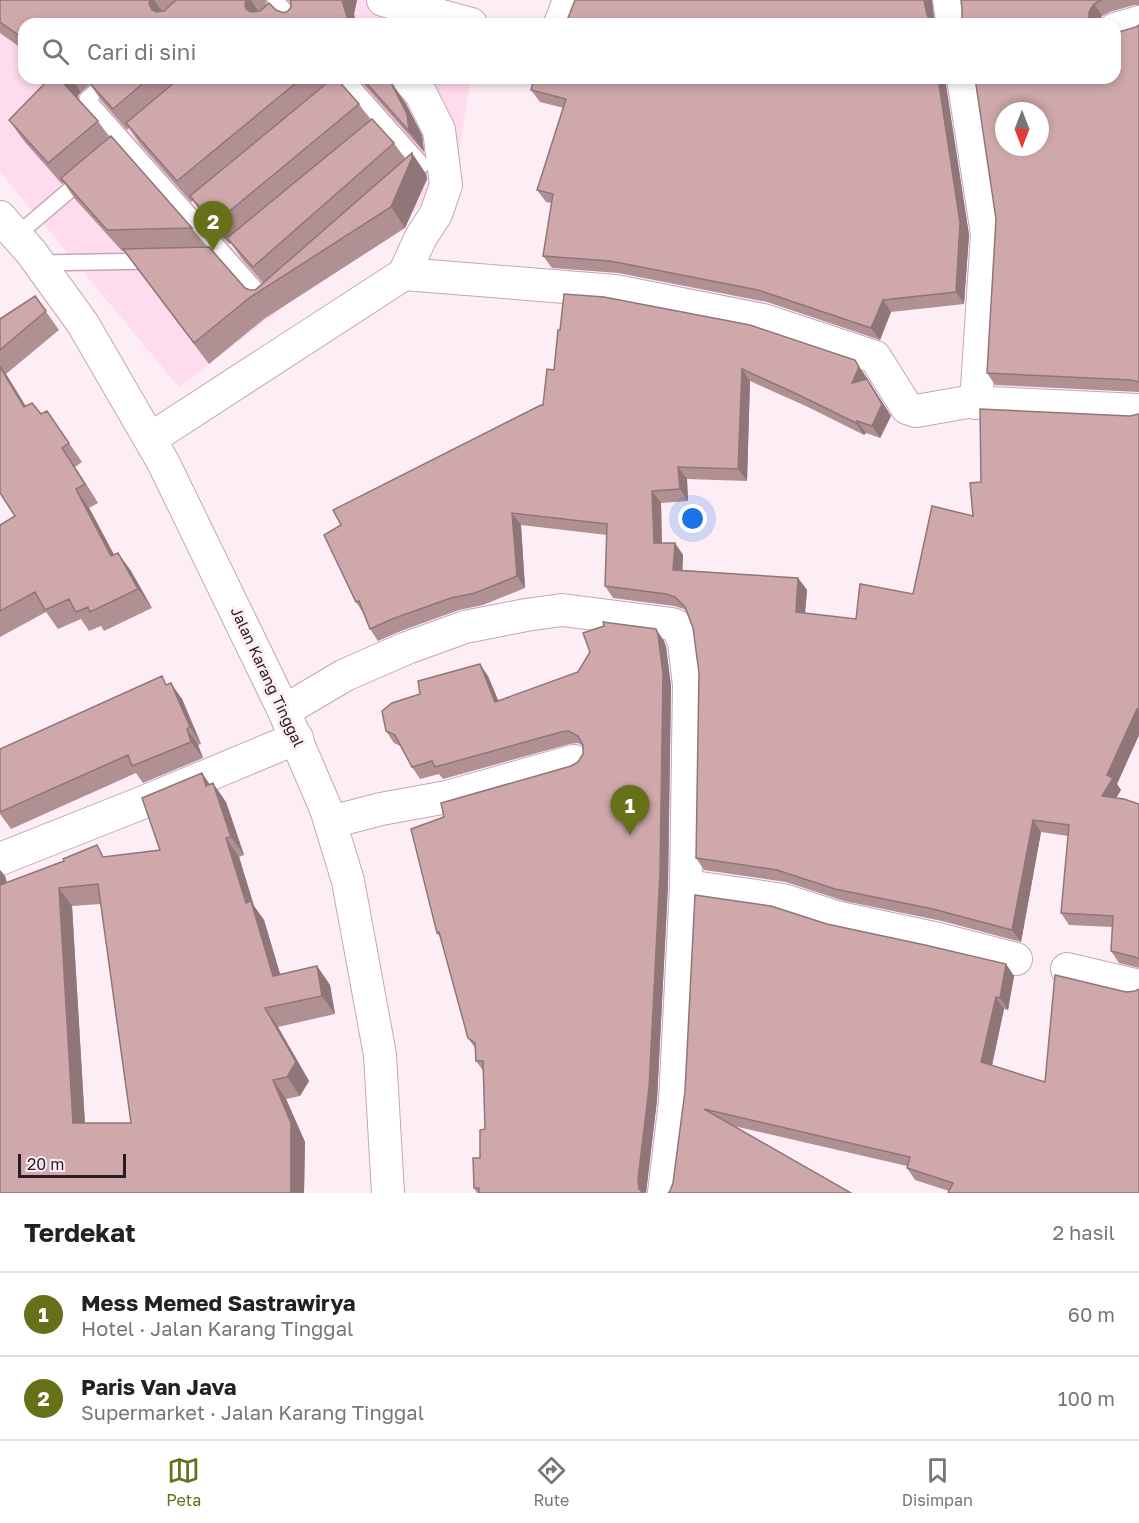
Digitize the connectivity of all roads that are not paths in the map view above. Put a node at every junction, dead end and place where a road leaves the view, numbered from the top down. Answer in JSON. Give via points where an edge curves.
{"nodes":[{"id":1,"x":375,"y":0,"type":"edge"},
{"id":2,"x":383,"y":0,"type":"edge"},
{"id":3,"x":568,"y":0,"type":"edge"},
{"id":4,"x":949,"y":0,"type":"edge"},
{"id":5,"x":379,"y":18,"type":"edge"},
{"id":6,"x":449,"y":18,"type":"edge"},
{"id":7,"x":562,"y":18,"type":"edge"},
{"id":8,"x":952,"y":18,"type":"edge"},
{"id":9,"x":1139,"y":22,"type":"edge"},
{"id":10,"x":1121,"y":27,"type":"edge"},
{"id":11,"x":104,"y":84,"type":"edge"},
{"id":12,"x":345,"y":84,"type":"edge"},
{"id":13,"x":412,"y":84,"type":"edge"},
{"id":14,"x":964,"y":84,"type":"edge"},
{"id":15,"x":93,"y":170,"type":"edge"},
{"id":16,"x":397,"y":188,"type":"edge"},
{"id":17,"x":8,"y":226,"type":"edge"},
{"id":18,"x":233,"y":254,"type":"junction"},
{"id":19,"x":207,"y":259,"type":"edge"},
{"id":20,"x":163,"y":260,"type":"edge"},
{"id":21,"x":40,"y":263,"type":"junction"},
{"id":22,"x":404,"y":274,"type":"junction"},
{"id":23,"x":276,"y":294,"type":"edge"},
{"id":24,"x":976,"y":403,"type":"junction"},
{"id":25,"x":1139,"y":410,"type":"edge"},
{"id":26,"x":150,"y":439,"type":"junction"},
{"id":27,"x":291,"y":724,"type":"junction"},
{"id":28,"x":574,"y":761,"type":"edge"},
{"id":29,"x":331,"y":822,"type":"junction"},
{"id":30,"x":0,"y":859,"type":"edge"},
{"id":31,"x":686,"y":886,"type":"junction"},
{"id":32,"x":1016,"y":959,"type":"dead end"},
{"id":33,"x":1067,"y":969,"type":"dead end"},
{"id":34,"x":1139,"y":986,"type":"edge"},
{"id":35,"x":388,"y":1193,"type":"edge"},
{"id":36,"x":664,"y":1193,"type":"edge"}],
"edges":[{"from":1,"to":5,"type":"street"},
{"from":2,"to":6,"type":"street"},
{"from":3,"to":7,"type":"street"},
{"from":4,"to":8,"type":"street"},
{"from":9,"to":10,"type":"street"},
{"from":11,"to":18,"type":"lane","via":[[87,99]]},
{"from":12,"to":16,"type":"lane","via":[[383,130],[423,165]]},
{"from":13,"to":22,"type":"street","via":[[439,130],[446,185],[436,214]]},
{"from":14,"to":24,"type":"street","via":[[987,234]]},
{"from":15,"to":17,"type":"lane"},
{"from":17,"to":21,"type":"street","name":"Jalan Karang Tinggal"},
{"from":18,"to":19,"type":"lane"},
{"from":18,"to":23,"type":"lane","via":[[267,302]]},
{"from":20,"to":21,"type":"lane"},
{"from":21,"to":26,"type":"street","name":"Jalan Karang Tinggal","via":[[84,324]]},
{"from":22,"to":24,"type":"street","via":[[615,291],[763,321],[875,357],[907,408],[916,411]]},
{"from":22,"to":26,"type":"street"},
{"from":24,"to":25,"type":"street"},
{"from":26,"to":27,"type":"street","name":"Jalan Karang Tinggal"},
{"from":27,"to":29,"type":"street","name":"Jalan Karang Tinggal"},
{"from":27,"to":30,"type":"street","via":[[139,804]]},
{"from":27,"to":31,"type":"street","via":[[345,675],[465,627],[562,610],[677,626],[684,642],[689,685]]},
{"from":28,"to":29,"type":"street","via":[[447,797],[381,808]]},
{"from":29,"to":35,"type":"street","name":"Jalan Karang Tinggal","via":[[348,881],[380,1055]]},
{"from":31,"to":32,"type":"street","via":[[783,900],[838,918]]},
{"from":31,"to":36,"type":"street","via":[[675,1102]]},
{"from":33,"to":34,"type":"street"}]}
